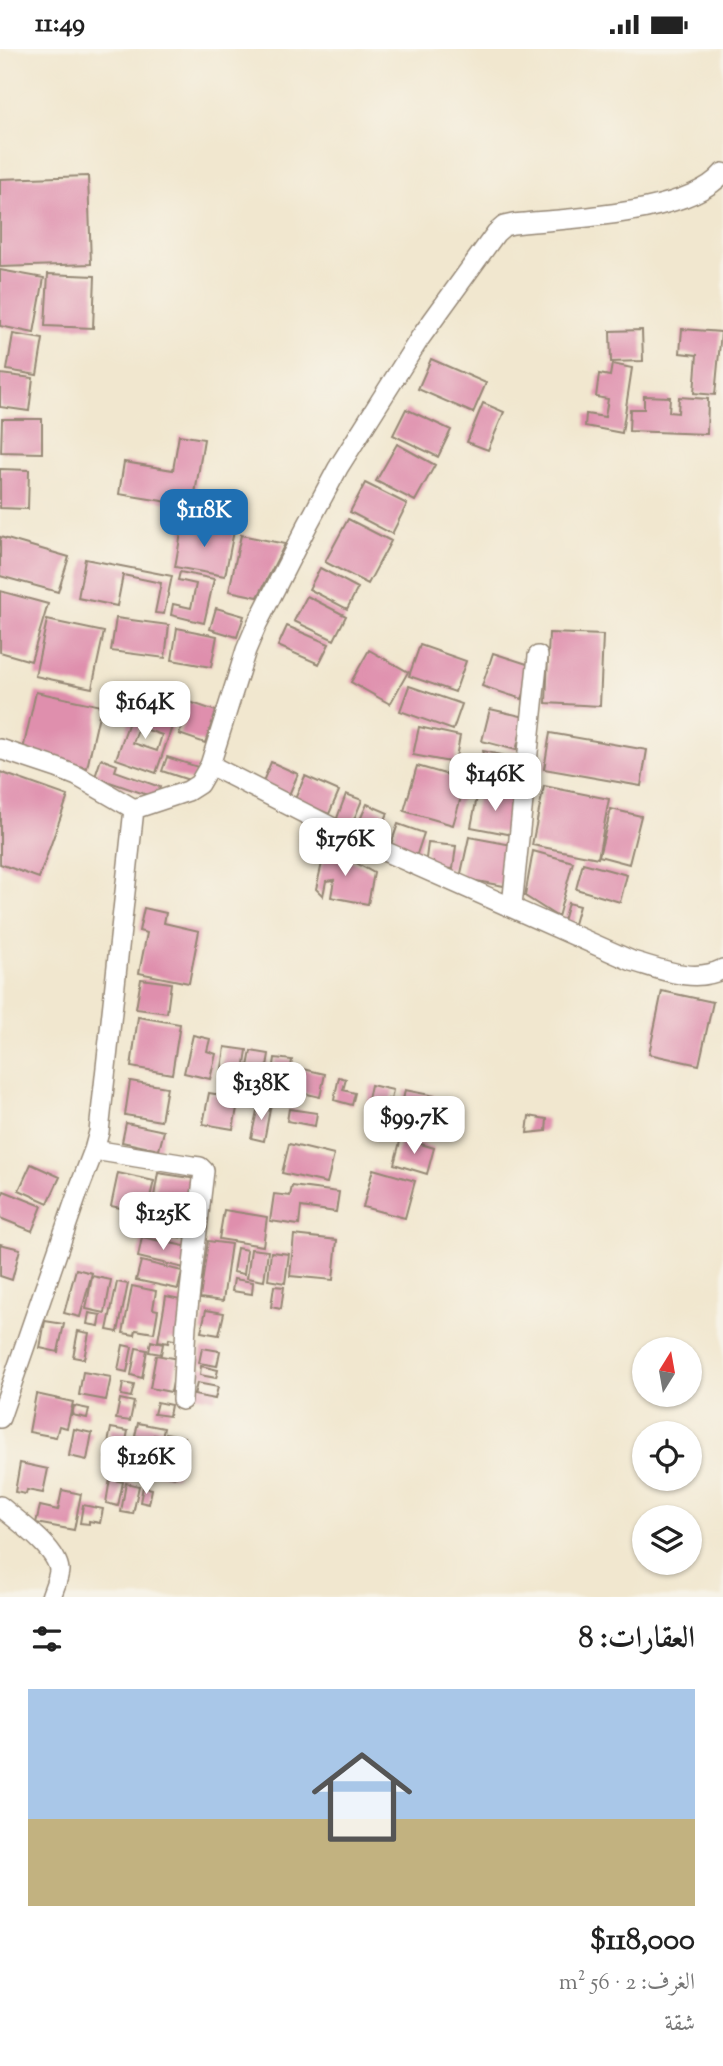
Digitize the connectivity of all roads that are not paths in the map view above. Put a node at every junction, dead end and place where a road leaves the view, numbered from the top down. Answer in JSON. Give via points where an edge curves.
{"nodes":[{"id":1,"x":723,"y":173,"type":"edge"},
{"id":2,"x":538,"y":656,"type":"dead end"},
{"id":3,"x":0,"y":749,"type":"edge"},
{"id":4,"x":210,"y":765,"type":"junction"},
{"id":5,"x":134,"y":809,"type":"junction"},
{"id":6,"x":512,"y":906,"type":"junction"},
{"id":7,"x":723,"y":969,"type":"edge"},
{"id":8,"x":94,"y":1150,"type":"junction"},
{"id":9,"x":182,"y":1400,"type":"dead end"},
{"id":10,"x":0,"y":1418,"type":"edge"},
{"id":11,"x":0,"y":1506,"type":"edge"},
{"id":12,"x":51,"y":1597,"type":"edge"}],
"edges":[{"from":1,"to":4,"type":"street","via":[[700,191],[658,205],[513,224],[496,233],[420,338],[338,468],[257,624]]},
{"from":2,"to":6,"type":"street"},
{"from":3,"to":5,"type":"street","via":[[77,776]]},
{"from":4,"to":5,"type":"street","via":[[199,784],[188,791]]},
{"from":4,"to":6,"type":"street","via":[[339,831]]},
{"from":5,"to":8,"type":"street"},
{"from":6,"to":7,"type":"street","via":[[641,964],[681,975],[702,976]]},
{"from":8,"to":9,"type":"street","via":[[192,1165],[204,1171]]},
{"from":8,"to":10,"type":"street"},
{"from":11,"to":12,"type":"street","via":[[52,1556],[59,1571]]}]}
